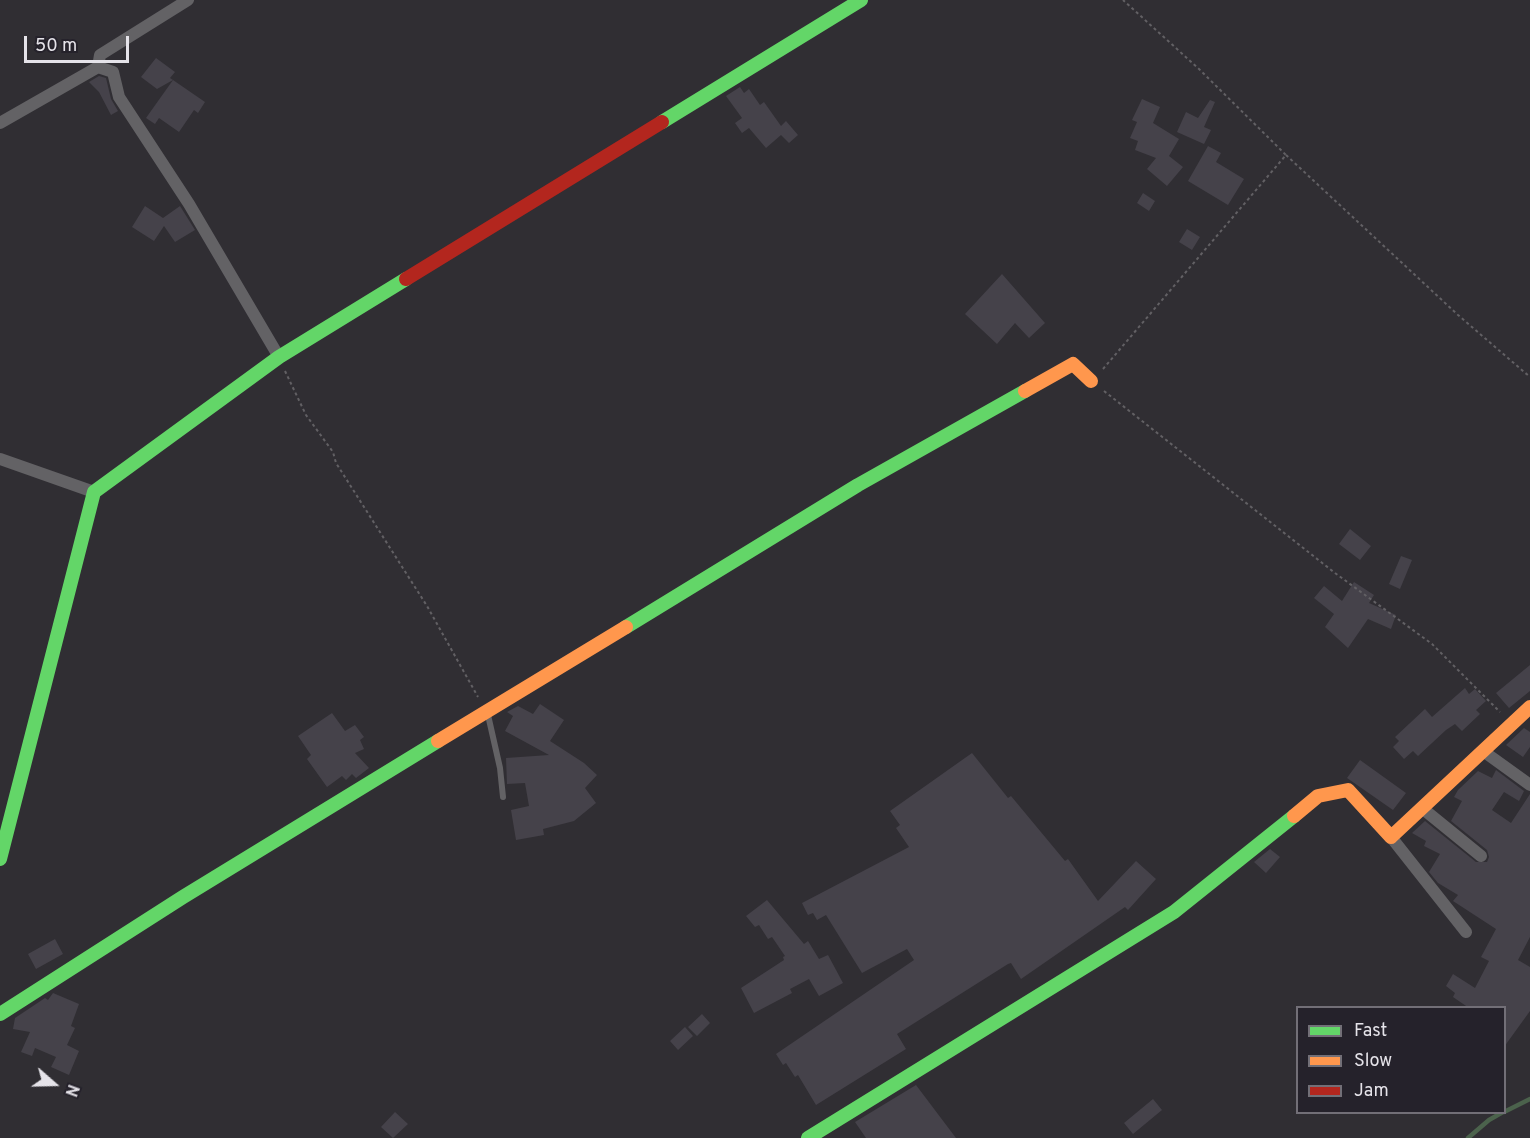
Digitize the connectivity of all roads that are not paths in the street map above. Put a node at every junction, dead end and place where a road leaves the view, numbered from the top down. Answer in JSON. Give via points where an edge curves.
{"nodes":[{"id":1,"x":188,"y":0,"type":"edge"},
{"id":2,"x":861,"y":0,"type":"edge"},
{"id":3,"x":99,"y":61,"type":"junction"},
{"id":4,"x":0,"y":123,"type":"edge"},
{"id":5,"x":279,"y":357,"type":"junction"},
{"id":6,"x":1091,"y":381,"type":"road end"},
{"id":7,"x":0,"y":459,"type":"edge"},
{"id":8,"x":94,"y":492,"type":"junction"},
{"id":9,"x":1530,"y":707,"type":"edge"},
{"id":10,"x":487,"y":712,"type":"junction"},
{"id":11,"x":1483,"y":751,"type":"junction"},
{"id":12,"x":1530,"y":785,"type":"edge"},
{"id":13,"x":502,"y":797,"type":"dead end"},
{"id":14,"x":1422,"y":808,"type":"junction"},
{"id":15,"x":1391,"y":837,"type":"junction"},
{"id":16,"x":1481,"y":856,"type":"dead end"},
{"id":17,"x":0,"y":859,"type":"edge"},
{"id":18,"x":1466,"y":932,"type":"dead end"},
{"id":19,"x":0,"y":1014,"type":"edge"},
{"id":20,"x":808,"y":1138,"type":"edge"}],
"edges":[{"from":1,"to":3,"type":"street"},
{"from":2,"to":5,"type":"street"},
{"from":3,"to":4,"type":"street"},
{"from":3,"to":5,"type":"street","via":[[113,72],[119,97],[189,204]]},
{"from":5,"to":8,"type":"street"},
{"from":6,"to":10,"type":"street","via":[[1073,364],[858,485]]},
{"from":7,"to":8,"type":"street"},
{"from":8,"to":17,"type":"street"},
{"from":9,"to":11,"type":"street"},
{"from":10,"to":13,"type":"lane","via":[[500,768]]},
{"from":10,"to":19,"type":"street"},
{"from":11,"to":12,"type":"street"},
{"from":11,"to":14,"type":"street"},
{"from":14,"to":15,"type":"street"},
{"from":14,"to":16,"type":"street"},
{"from":15,"to":18,"type":"street"},
{"from":15,"to":20,"type":"street","via":[[1348,790],[1318,796],[1174,912]]}]}
